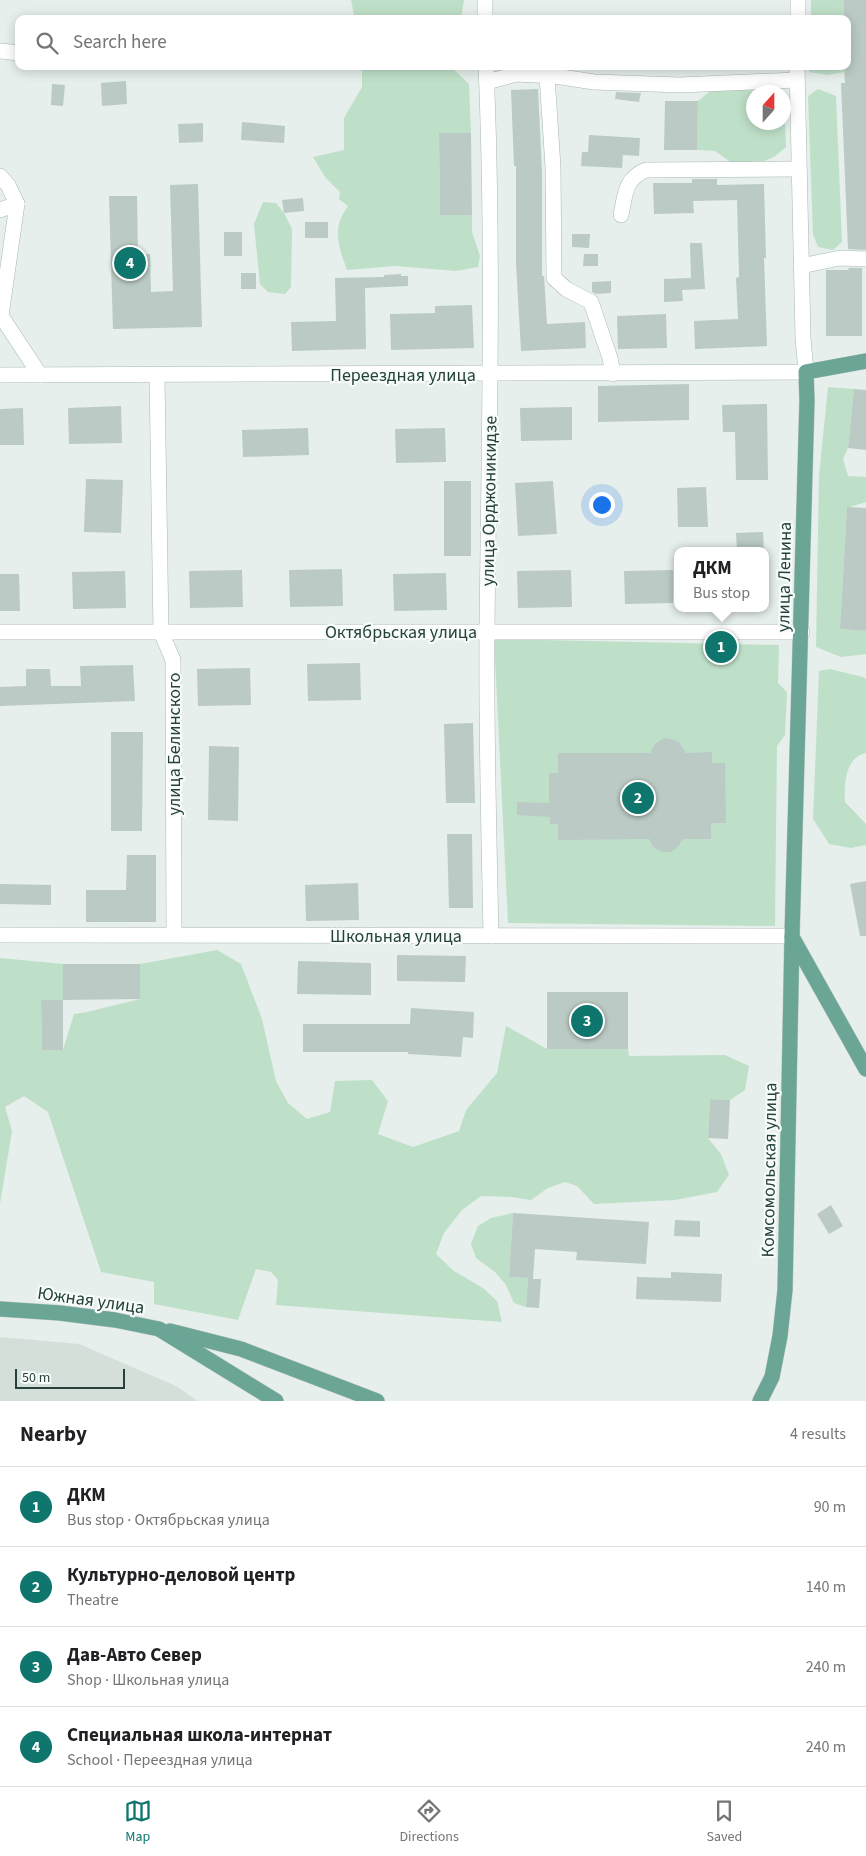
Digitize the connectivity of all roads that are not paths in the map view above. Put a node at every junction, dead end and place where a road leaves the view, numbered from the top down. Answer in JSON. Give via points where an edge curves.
{"nodes":[{"id":1,"x":485,"y":0,"type":"edge"},
{"id":2,"x":798,"y":0,"type":"edge"},
{"id":3,"x":485,"y":15,"type":"edge"},
{"id":4,"x":798,"y":15,"type":"edge"},
{"id":5,"x":0,"y":51,"type":"edge"},
{"id":6,"x":15,"y":53,"type":"edge"},
{"id":7,"x":486,"y":70,"type":"edge"},
{"id":8,"x":796,"y":73,"type":"edge"},
{"id":9,"x":547,"y":76,"type":"junction"},
{"id":10,"x":487,"y":82,"type":"junction"},
{"id":11,"x":798,"y":169,"type":"junction"},
{"id":12,"x":0,"y":176,"type":"edge"},
{"id":13,"x":17,"y":204,"type":"junction"},
{"id":14,"x":0,"y":210,"type":"edge"},
{"id":15,"x":621,"y":215,"type":"dead end"},
{"id":16,"x":866,"y":259,"type":"edge"},
{"id":17,"x":801,"y":266,"type":"junction"},
{"id":18,"x":866,"y":362,"type":"edge"},
{"id":19,"x":806,"y":372,"type":"junction"},
{"id":20,"x":491,"y":374,"type":"junction"},
{"id":21,"x":613,"y":374,"type":"junction"},
{"id":22,"x":0,"y":375,"type":"edge"},
{"id":23,"x":40,"y":375,"type":"junction"},
{"id":24,"x":157,"y":375,"type":"junction"},
{"id":25,"x":0,"y":632,"type":"edge"},
{"id":26,"x":161,"y":632,"type":"junction"},
{"id":27,"x":487,"y":632,"type":"junction"},
{"id":28,"x":802,"y":632,"type":"junction"},
{"id":29,"x":0,"y":934,"type":"edge"},
{"id":30,"x":174,"y":934,"type":"junction"},
{"id":31,"x":491,"y":936,"type":"junction"},
{"id":32,"x":792,"y":936,"type":"junction"},
{"id":33,"x":866,"y":1069,"type":"edge"},
{"id":34,"x":0,"y":1309,"type":"edge"},
{"id":35,"x":158,"y":1329,"type":"junction"},
{"id":36,"x":276,"y":1401,"type":"edge"},
{"id":37,"x":376,"y":1401,"type":"edge"},
{"id":38,"x":760,"y":1401,"type":"edge"}],
"edges":[{"from":1,"to":3,"type":"street"},
{"from":2,"to":4,"type":"street"},
{"from":5,"to":6,"type":"street"},
{"from":7,"to":10,"type":"street","name":"улица Орджоникидзе"},
{"from":8,"to":9,"type":"street","via":[[680,85],[594,82]]},
{"from":8,"to":11,"type":"street","name":"улица Ленина"},
{"from":9,"to":10,"type":"street","via":[[516,74]]},
{"from":9,"to":21,"type":"street","via":[[553,167],[554,278],[566,289],[591,302]]},
{"from":10,"to":20,"type":"street","name":"улица Орджоникидзе"},
{"from":11,"to":15,"type":"street","via":[[646,170],[636,174],[628,186]]},
{"from":11,"to":17,"type":"street","name":"улица Ленина"},
{"from":12,"to":13,"type":"street"},
{"from":13,"to":14,"type":"street"},
{"from":13,"to":23,"type":"street","via":[[0,316]]},
{"from":16,"to":17,"type":"street","via":[[840,258]]},
{"from":17,"to":19,"type":"street","name":"улица Ленина"},
{"from":18,"to":19,"type":"main road"},
{"from":19,"to":21,"type":"street","name":"Переездная улица"},
{"from":19,"to":28,"type":"main road","name":"улица Ленина"},
{"from":20,"to":21,"type":"street","name":"Переездная улица"},
{"from":20,"to":24,"type":"street","name":"Переездная улица"},
{"from":20,"to":27,"type":"street","name":"улица Орджоникидзе"},
{"from":22,"to":23,"type":"street","name":"Переездная улица"},
{"from":23,"to":24,"type":"street","name":"Переездная улица"},
{"from":24,"to":26,"type":"street","name":"улица Белинского"},
{"from":25,"to":26,"type":"street","name":"Октябрьская улица"},
{"from":26,"to":27,"type":"street","name":"Октябрьская улица"},
{"from":26,"to":30,"type":"street","name":"улица Белинского","via":[[173,660]]},
{"from":27,"to":28,"type":"street","name":"Октябрьская улица"},
{"from":27,"to":31,"type":"street","name":"улица Орджоникидзе"},
{"from":28,"to":32,"type":"main road","name":"улица Ленина"},
{"from":29,"to":30,"type":"street","name":"Школьная улица"},
{"from":30,"to":31,"type":"street","name":"Школьная улица"},
{"from":31,"to":32,"type":"street","name":"Школьная улица"},
{"from":32,"to":33,"type":"main road"},
{"from":32,"to":38,"type":"main road","name":"Комсомольская улица","via":[[785,1290],[772,1377]]},
{"from":34,"to":35,"type":"main road","name":"Южная улица","via":[[69,1314]]},
{"from":35,"to":36,"type":"main road","name":"Южная улица"},
{"from":35,"to":37,"type":"main road","via":[[241,1349]]}]}
